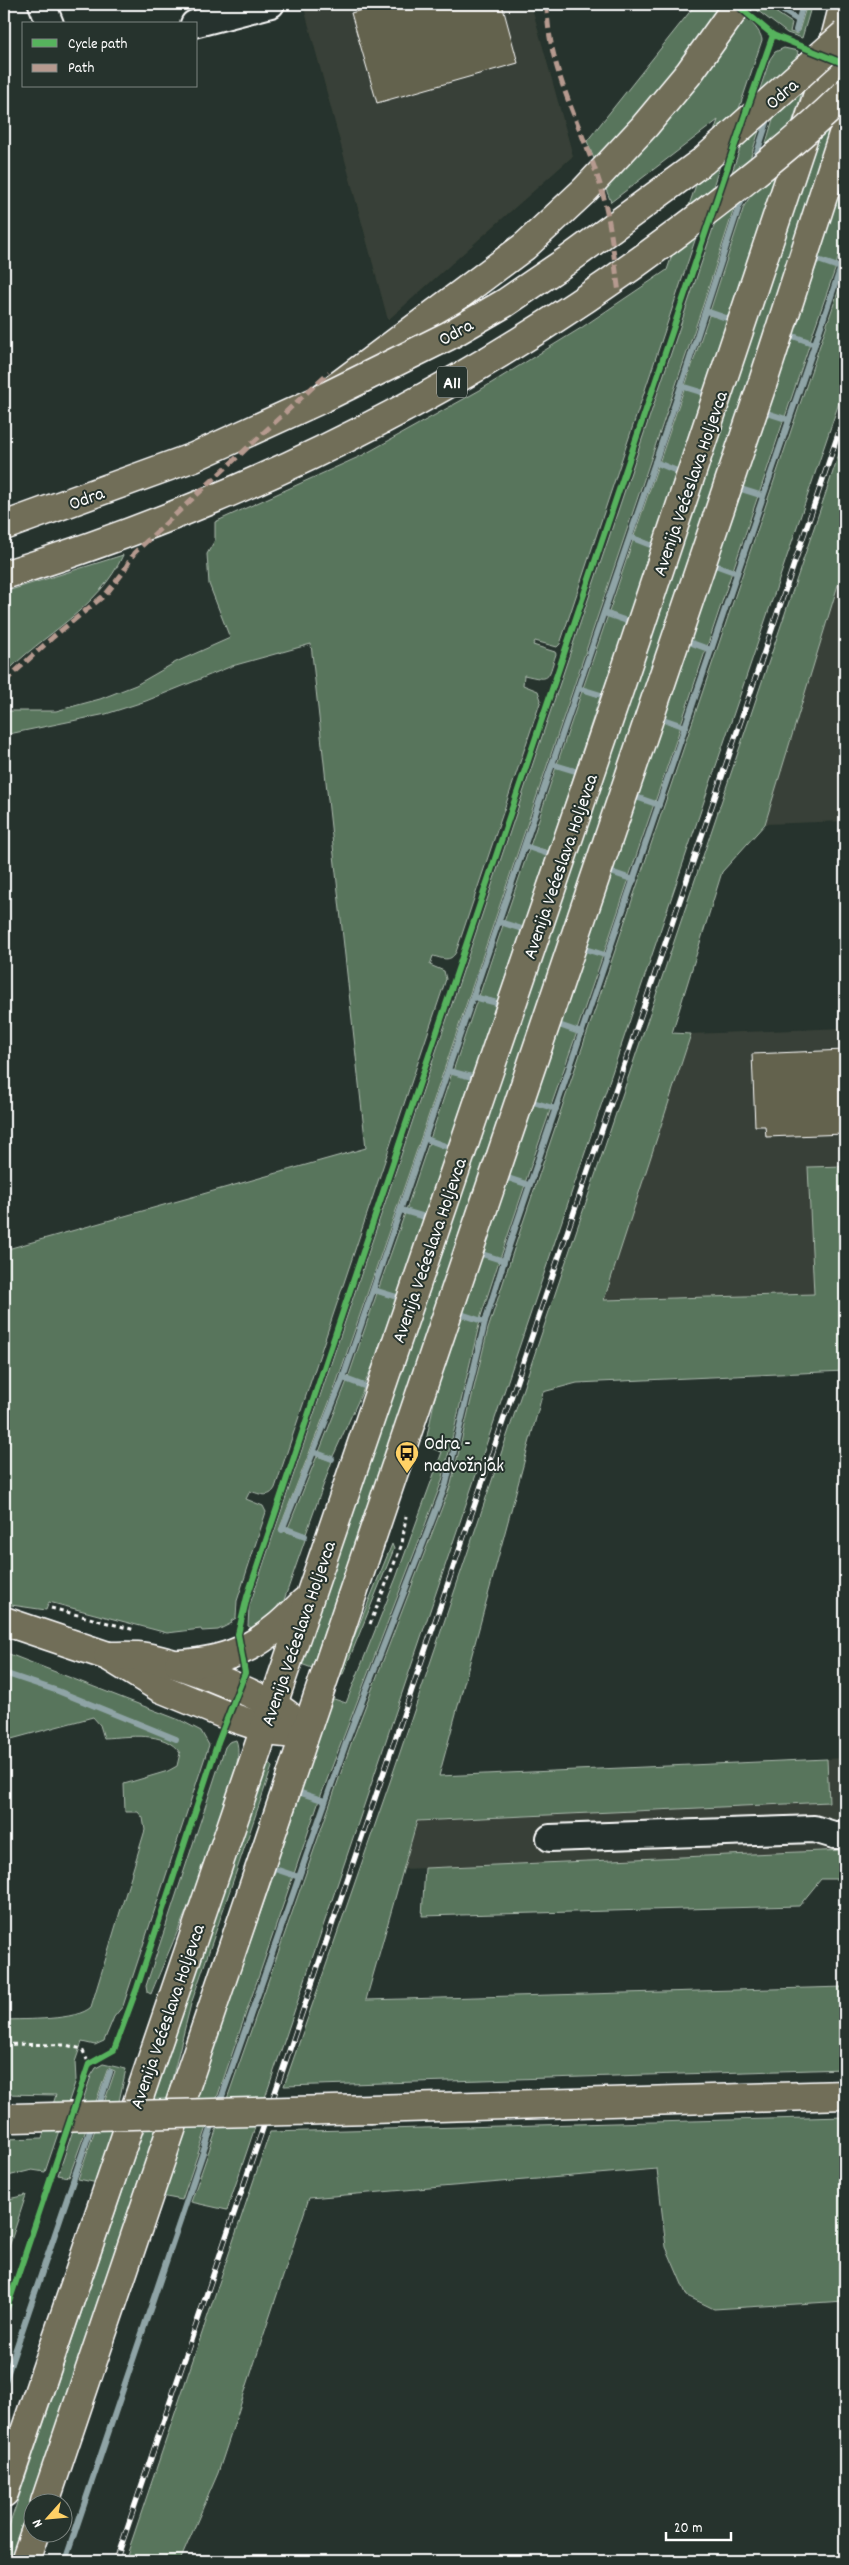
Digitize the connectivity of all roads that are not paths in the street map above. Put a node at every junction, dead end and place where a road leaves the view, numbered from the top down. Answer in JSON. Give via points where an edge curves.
{"nodes":[{"id":1,"x":271,"y":4,"type":"edge"},
{"id":2,"x":738,"y":4,"type":"edge"},
{"id":3,"x":844,"y":4,"type":"edge"},
{"id":4,"x":198,"y":23,"type":"edge"},
{"id":5,"x":845,"y":34,"type":"edge"},
{"id":6,"x":845,"y":94,"type":"edge"},
{"id":7,"x":845,"y":128,"type":"edge"},
{"id":8,"x":319,"y":400,"type":"junction"},
{"id":9,"x":4,"y":526,"type":"edge"},
{"id":10,"x":4,"y":575,"type":"edge"},
{"id":11,"x":309,"y":1598,"type":"junction"},
{"id":12,"x":4,"y":1621,"type":"edge"},
{"id":13,"x":108,"y":1656,"type":"junction"},
{"id":14,"x":170,"y":1664,"type":"junction"},
{"id":15,"x":268,"y":1717,"type":"junction"},
{"id":16,"x":304,"y":1735,"type":"junction"},
{"id":17,"x":845,"y":1836,"type":"edge"},
{"id":18,"x":550,"y":1838,"type":"dead end"},
{"id":19,"x":845,"y":2095,"type":"edge"},
{"id":20,"x":8,"y":2118,"type":"edge"},
{"id":21,"x":48,"y":2492,"type":"edge"},
{"id":22,"x":4,"y":2493,"type":"edge"},
{"id":23,"x":32,"y":2542,"type":"edge"},
{"id":24,"x":25,"y":2561,"type":"edge"}],
"edges":[{"from":1,"to":4,"type":"street"},
{"from":2,"to":8,"type":"main road","bridge":true,"via":[[689,73],[644,127],[526,246]]},
{"from":3,"to":11,"type":"main road","name":"Avenija Većeslava Holjevca","via":[[830,58],[714,409]]},
{"from":5,"to":8,"type":"main road","name":"Odra","number":"A11","bridge":true,"via":[[704,162],[568,260],[505,303],[448,336]]},
{"from":6,"to":10,"type":"main road","number":"A11","bridge":true,"via":[[731,193],[657,248],[532,333],[454,381],[380,422],[286,467],[110,540]]},
{"from":7,"to":16,"type":"main road","name":"Avenija Većeslava Holjevca","via":[[763,382]]},
{"from":8,"to":9,"type":"main road","name":"Odra","number":"A11","via":[[194,457]]},
{"from":11,"to":14,"type":"main road","via":[[271,1634],[241,1652],[196,1663]]},
{"from":11,"to":15,"type":"main road","name":"Avenija Većeslava Holjevca"},
{"from":12,"to":13,"type":"main road"},
{"from":13,"to":14,"type":"main road","via":[[144,1657]]},
{"from":13,"to":15,"type":"main road","via":[[160,1688]]},
{"from":14,"to":15,"type":"main road","via":[[238,1688]]},
{"from":15,"to":16,"type":"main road"},
{"from":15,"to":22,"type":"main road","name":"Avenija Većeslava Holjevca"},
{"from":16,"to":21,"type":"main road","name":"Avenija Većeslava Holjevca"},
{"from":17,"to":18,"type":"street","via":[[814,1829]]},
{"from":19,"to":20,"type":"main road","bridge":true},
{"from":23,"to":24,"type":"main road"}]}
